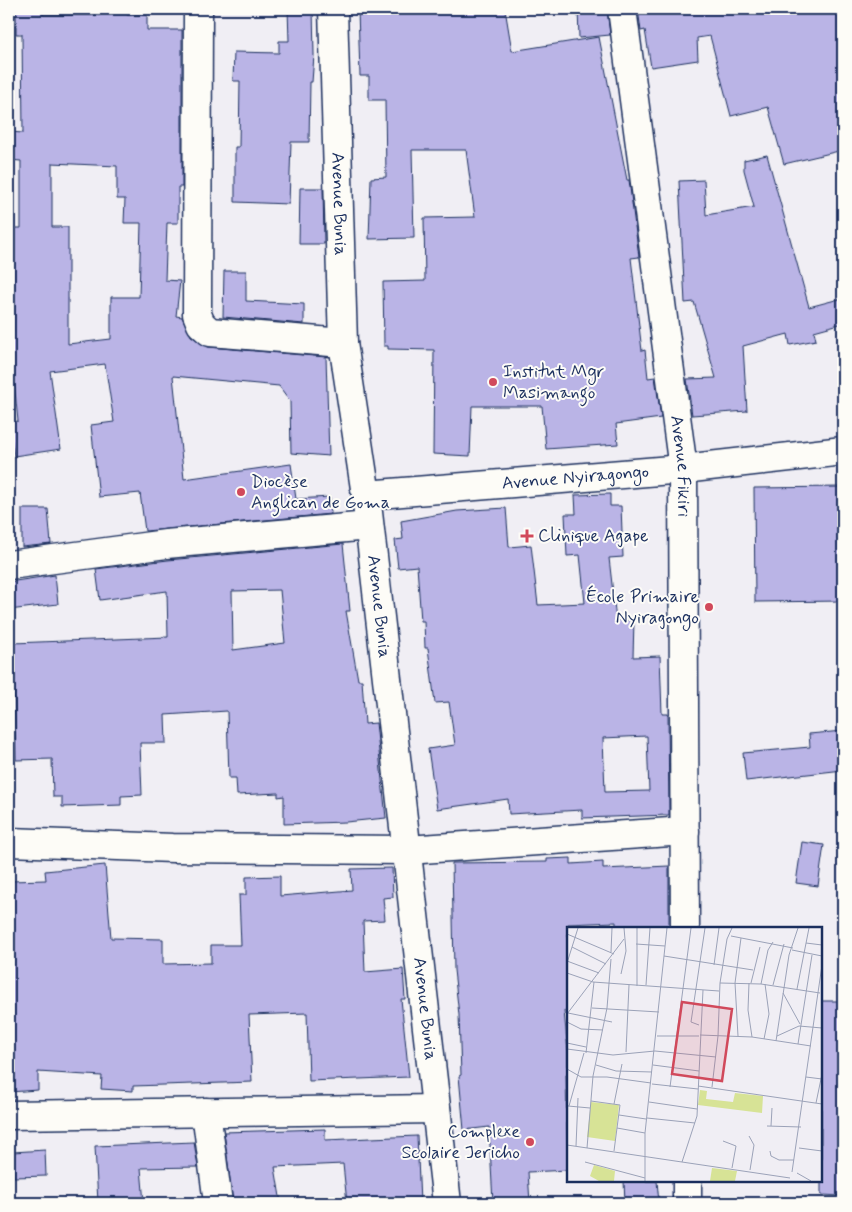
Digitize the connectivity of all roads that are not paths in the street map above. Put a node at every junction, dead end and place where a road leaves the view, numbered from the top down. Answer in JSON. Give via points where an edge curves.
{"nodes":[{"id":1,"x":198,"y":9,"type":"edge"},
{"id":2,"x":333,"y":9,"type":"edge"},
{"id":3,"x":622,"y":9,"type":"edge"},
{"id":4,"x":343,"y":343,"type":"junction"},
{"id":5,"x":843,"y":451,"type":"edge"},
{"id":6,"x":683,"y":469,"type":"junction"},
{"id":7,"x":366,"y":495,"type":"junction"},
{"id":8,"x":369,"y":526,"type":"junction"},
{"id":9,"x":9,"y":565,"type":"edge"},
{"id":10,"x":684,"y":831,"type":"junction"},
{"id":11,"x":9,"y":842,"type":"edge"},
{"id":12,"x":407,"y":850,"type":"junction"},
{"id":13,"x":685,"y":927,"type":"edge"},
{"id":14,"x":436,"y":1109,"type":"junction"},
{"id":15,"x":206,"y":1112,"type":"junction"},
{"id":16,"x":9,"y":1115,"type":"edge"},
{"id":17,"x":687,"y":1182,"type":"edge"},
{"id":18,"x":218,"y":1203,"type":"edge"},
{"id":19,"x":447,"y":1203,"type":"edge"},
{"id":20,"x":687,"y":1203,"type":"edge"}],
"edges":[{"from":1,"to":4,"type":"street","via":[[197,314],[201,324],[210,332]]},
{"from":2,"to":4,"type":"street","name":"Avenue Bunia"},
{"from":3,"to":6,"type":"street","name":"Avenue Fikiri"},
{"from":4,"to":7,"type":"street","name":"Avenue Bunia"},
{"from":5,"to":6,"type":"street","name":"Avenue Nyiragongo"},
{"from":6,"to":7,"type":"street","name":"Avenue Nyiragongo"},
{"from":6,"to":10,"type":"street","name":"Avenue Fikiri"},
{"from":7,"to":8,"type":"street","name":"Avenue Bunia"},
{"from":8,"to":9,"type":"street","via":[[166,544]]},
{"from":8,"to":12,"type":"street","name":"Avenue Bunia"},
{"from":10,"to":12,"type":"street"},
{"from":10,"to":13,"type":"street","name":"Avenue Fikiri"},
{"from":11,"to":12,"type":"street","via":[[173,848]]},
{"from":12,"to":14,"type":"street","name":"Avenue Bunia"},
{"from":14,"to":15,"type":"street"},
{"from":14,"to":19,"type":"street","name":"Avenue Bunia"},
{"from":15,"to":16,"type":"street"},
{"from":15,"to":18,"type":"street"},
{"from":17,"to":20,"type":"street"}]}
